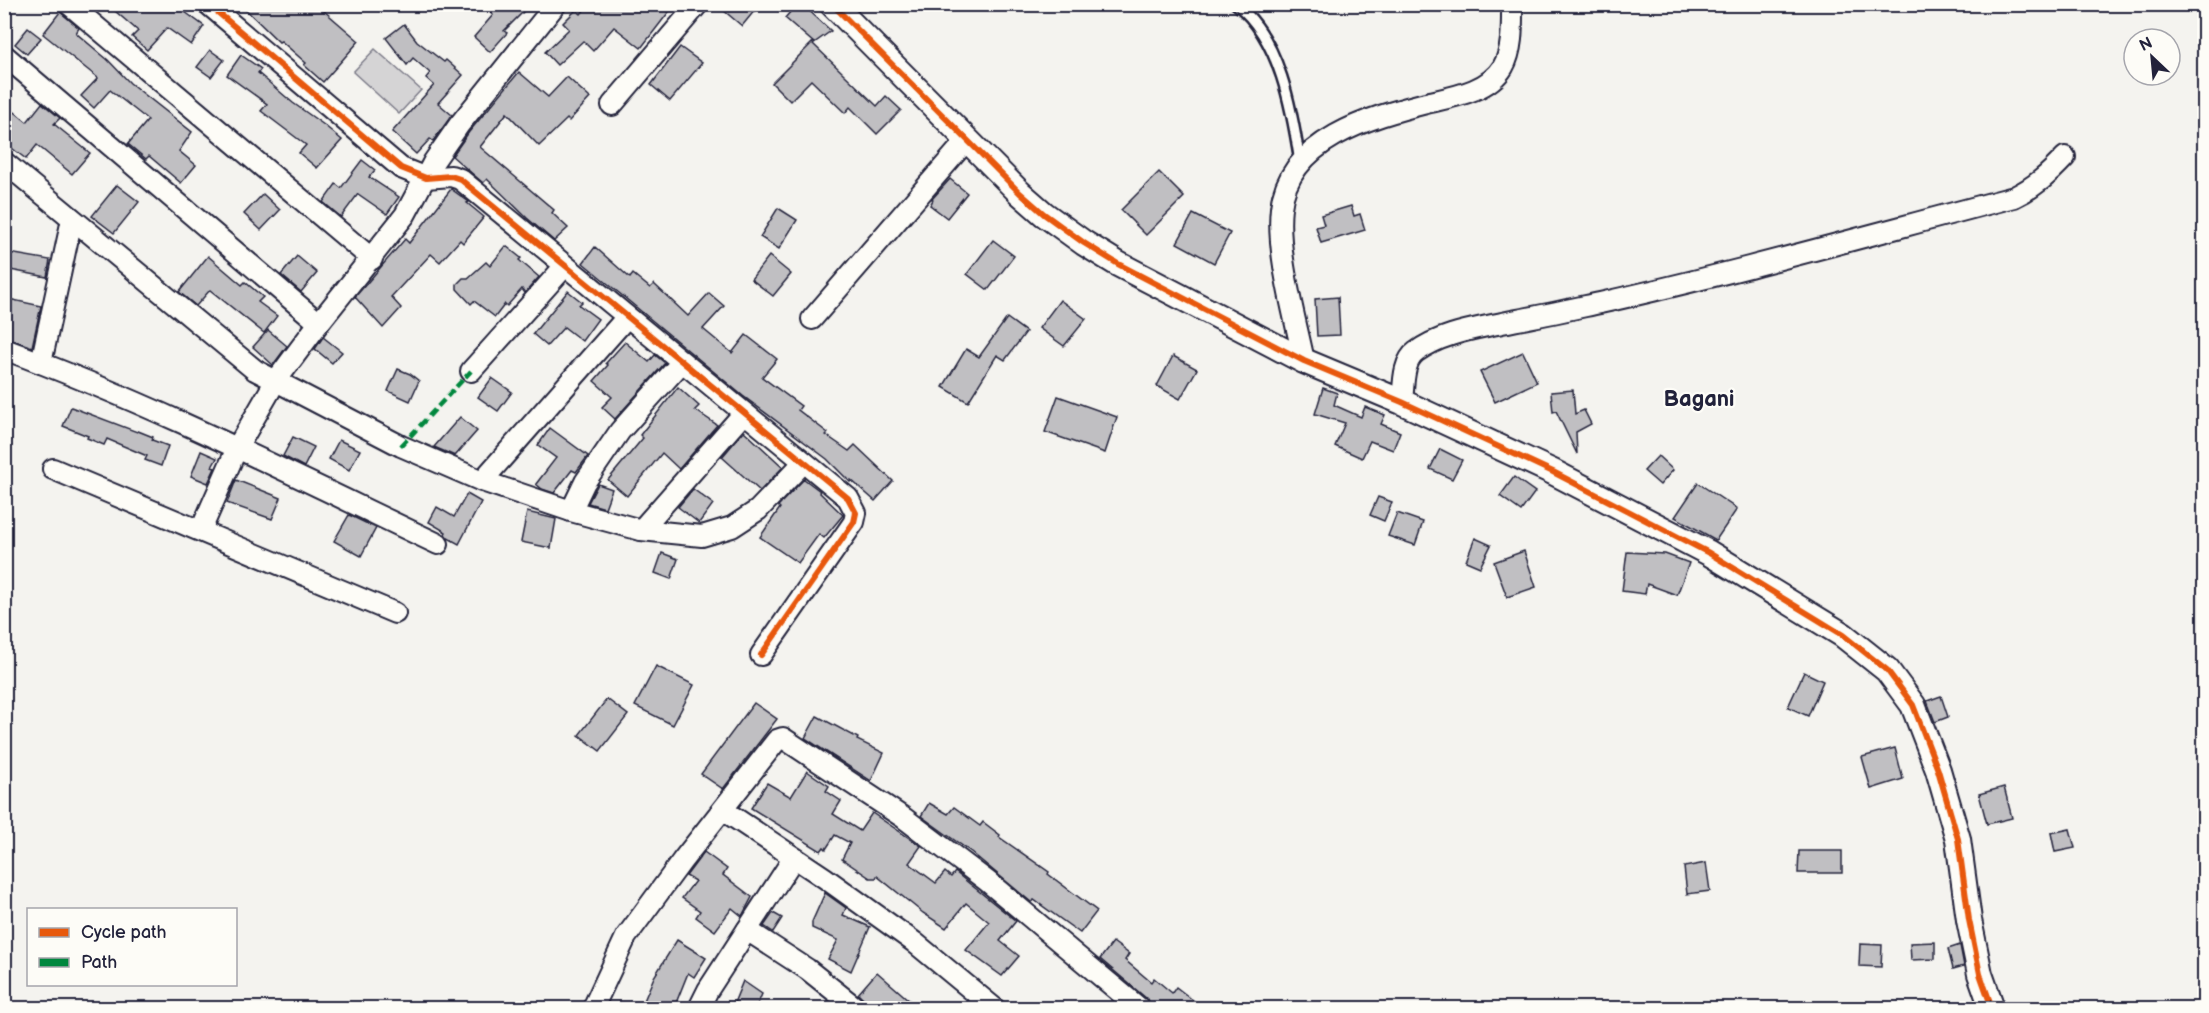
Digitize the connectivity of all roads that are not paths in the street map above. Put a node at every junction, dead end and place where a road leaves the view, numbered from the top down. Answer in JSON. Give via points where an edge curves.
{"nodes":[{"id":1,"x":69,"y":4,"type":"edge"},
{"id":2,"x":208,"y":4,"type":"edge"},
{"id":3,"x":556,"y":4,"type":"edge"},
{"id":4,"x":698,"y":4,"type":"edge"},
{"id":5,"x":832,"y":4,"type":"edge"},
{"id":6,"x":1236,"y":4,"type":"edge"},
{"id":7,"x":1512,"y":4,"type":"edge"},
{"id":8,"x":4,"y":55,"type":"edge"},
{"id":9,"x":612,"y":105,"type":"dead end"},
{"id":10,"x":966,"y":141,"type":"junction"},
{"id":11,"x":2065,"y":157,"type":"dead end"},
{"id":12,"x":4,"y":162,"type":"edge"},
{"id":13,"x":1300,"y":162,"type":"junction"},
{"id":14,"x":426,"y":178,"type":"junction"},
{"id":15,"x":72,"y":219,"type":"junction"},
{"id":16,"x":372,"y":259,"type":"junction"},
{"id":17,"x":565,"y":266,"type":"junction"},
{"id":18,"x":627,"y":317,"type":"junction"},
{"id":19,"x":812,"y":319,"type":"dead end"},
{"id":20,"x":320,"y":323,"type":"junction"},
{"id":21,"x":4,"y":349,"type":"edge"},
{"id":22,"x":1304,"y":361,"type":"junction"},
{"id":23,"x":682,"y":362,"type":"junction"},
{"id":24,"x":41,"y":363,"type":"junction"},
{"id":25,"x":471,"y":371,"type":"dead end"},
{"id":26,"x":275,"y":382,"type":"junction"},
{"id":27,"x":1402,"y":402,"type":"junction"},
{"id":28,"x":744,"y":413,"type":"junction"},
{"id":29,"x":237,"y":448,"type":"junction"},
{"id":30,"x":804,"y":462,"type":"junction"},
{"id":31,"x":53,"y":469,"type":"dead end"},
{"id":32,"x":482,"y":481,"type":"junction"},
{"id":33,"x":571,"y":511,"type":"junction"},
{"id":34,"x":201,"y":530,"type":"junction"},
{"id":35,"x":641,"y":530,"type":"junction"},
{"id":36,"x":438,"y":544,"type":"dead end"},
{"id":37,"x":395,"y":613,"type":"dead end"},
{"id":38,"x":761,"y":655,"type":"dead end"},
{"id":39,"x":723,"y":810,"type":"junction"},
{"id":40,"x":793,"y":859,"type":"junction"},
{"id":41,"x":747,"y":930,"type":"junction"},
{"id":42,"x":593,"y":1008,"type":"edge"},
{"id":43,"x":699,"y":1008,"type":"edge"},
{"id":44,"x":856,"y":1008,"type":"edge"},
{"id":45,"x":994,"y":1008,"type":"edge"},
{"id":46,"x":1139,"y":1008,"type":"edge"},
{"id":47,"x":1992,"y":1008,"type":"edge"}],
"edges":[{"from":1,"to":16,"type":"street"},
{"from":2,"to":14,"type":"street","via":[[401,168]]},
{"from":3,"to":14,"type":"street","via":[[459,125]]},
{"from":4,"to":9,"type":"street"},
{"from":5,"to":10,"type":"street"},
{"from":6,"to":13,"type":"lane","via":[[1247,13],[1272,51],[1292,113]]},
{"from":7,"to":13,"type":"street","via":[[1508,51],[1503,67],[1491,80],[1473,90],[1353,127]]},
{"from":8,"to":20,"type":"street"},
{"from":10,"to":19,"type":"street"},
{"from":10,"to":22,"type":"street","via":[[1028,200],[1084,243]]},
{"from":11,"to":27,"type":"street","via":[[2045,179],[2014,197],[1766,263],[1444,338],[1413,353]]},
{"from":12,"to":15,"type":"street"},
{"from":13,"to":22,"type":"street","via":[[1287,183],[1280,235]]},
{"from":14,"to":16,"type":"street"},
{"from":14,"to":17,"type":"street","via":[[460,179]]},
{"from":15,"to":24,"type":"street"},
{"from":15,"to":26,"type":"street","via":[[255,370]]},
{"from":16,"to":20,"type":"street"},
{"from":17,"to":18,"type":"street"},
{"from":17,"to":25,"type":"street"},
{"from":18,"to":23,"type":"street"},
{"from":18,"to":32,"type":"street"},
{"from":20,"to":26,"type":"street"},
{"from":21,"to":24,"type":"street"},
{"from":22,"to":27,"type":"street"},
{"from":23,"to":28,"type":"street"},
{"from":23,"to":33,"type":"street","via":[[620,431],[585,482]]},
{"from":24,"to":29,"type":"street"},
{"from":26,"to":29,"type":"street"},
{"from":26,"to":32,"type":"street","via":[[401,446]]},
{"from":27,"to":47,"type":"street","via":[[1554,472],[1709,553],[1843,635],[1887,670],[1913,705],[1938,770],[1958,839],[1969,920],[1980,974]]},
{"from":28,"to":30,"type":"street"},
{"from":28,"to":35,"type":"street"},
{"from":29,"to":34,"type":"street"},
{"from":29,"to":36,"type":"street"},
{"from":30,"to":35,"type":"street","via":[[758,510],[732,527],[702,536]]},
{"from":30,"to":38,"type":"street","via":[[848,498],[856,513],[854,522]]},
{"from":31,"to":34,"type":"street"},
{"from":32,"to":33,"type":"street"},
{"from":33,"to":35,"type":"street"},
{"from":34,"to":37,"type":"street"},
{"from":39,"to":40,"type":"street"},
{"from":39,"to":42,"type":"street","via":[[626,937]]},
{"from":39,"to":46,"type":"street","via":[[777,740],[786,739],[969,867]]},
{"from":40,"to":41,"type":"street"},
{"from":40,"to":45,"type":"street","via":[[914,942]]},
{"from":41,"to":43,"type":"street"},
{"from":41,"to":44,"type":"street","via":[[807,969]]}]}
